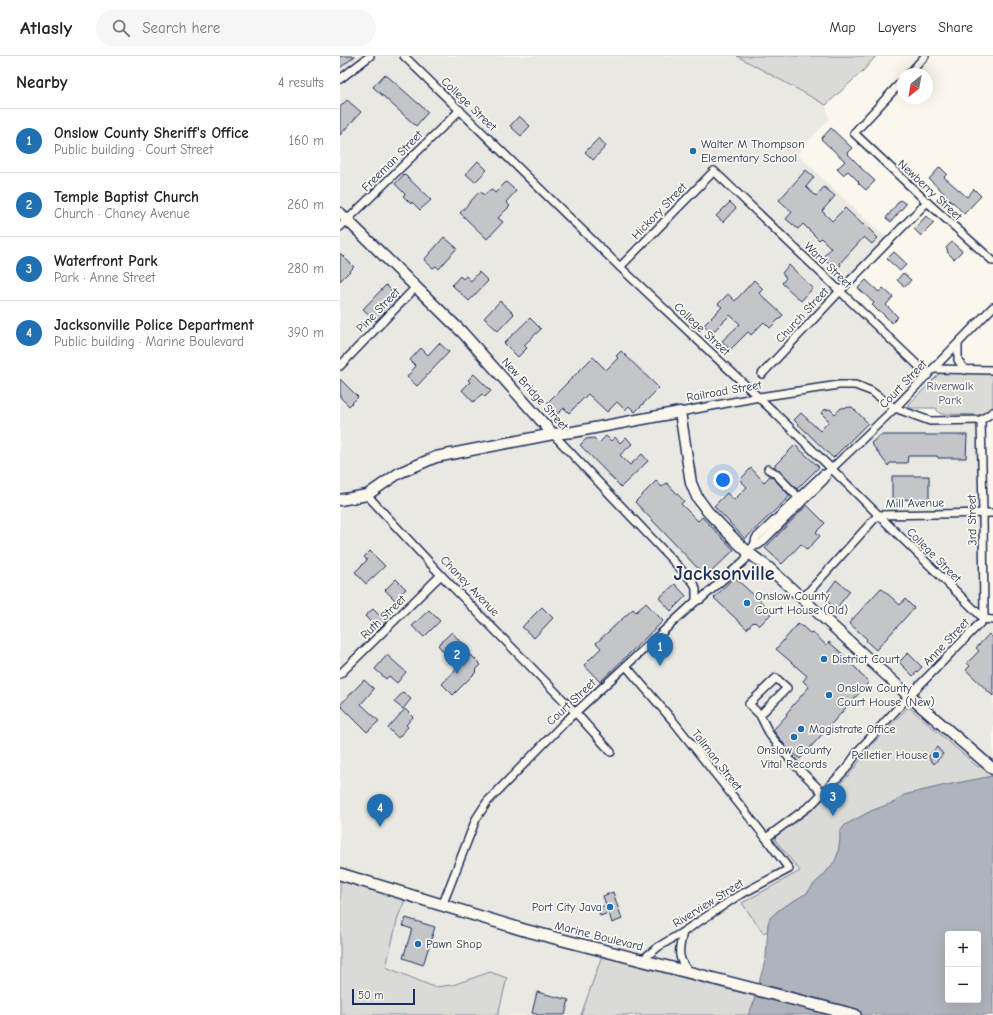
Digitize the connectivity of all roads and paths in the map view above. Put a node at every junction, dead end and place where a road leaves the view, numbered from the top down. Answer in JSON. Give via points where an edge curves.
{"nodes":[{"id":1,"x":370,"y":56,"type":"edge"},
{"id":2,"x":404,"y":56,"type":"edge"},
{"id":3,"x":925,"y":56,"type":"edge"},
{"id":4,"x":914,"y":68,"type":"edge"},
{"id":5,"x":340,"y":80,"type":"edge"},
{"id":6,"x":897,"y":86,"type":"edge"},
{"id":7,"x":460,"y":110,"type":"junction"},
{"id":8,"x":714,"y":171,"type":"joint"},
{"id":9,"x":927,"y":202,"type":"junction"},
{"id":10,"x":340,"y":213,"type":"edge"},
{"id":11,"x":344,"y":224,"type":"edge"},
{"id":12,"x":993,"y":261,"type":"edge"},
{"id":13,"x":620,"y":267,"type":"junction"},
{"id":14,"x":416,"y":288,"type":"junction"},
{"id":15,"x":840,"y":291,"type":"junction"},
{"id":16,"x":993,"y":308,"type":"edge"},
{"id":17,"x":958,"y":344,"type":"junction"},
{"id":18,"x":340,"y":366,"type":"edge"},
{"id":19,"x":965,"y":370,"type":"junction"},
{"id":20,"x":993,"y":370,"type":"edge"},
{"id":21,"x":930,"y":372,"type":"junction"},
{"id":22,"x":762,"y":374,"type":"dead end"},
{"id":23,"x":759,"y":397,"type":"junction"},
{"id":24,"x":896,"y":408,"type":"junction"},
{"id":25,"x":680,"y":412,"type":"junction"},
{"id":26,"x":993,"y":412,"type":"edge"},
{"id":27,"x":981,"y":420,"type":"junction"},
{"id":28,"x":553,"y":434,"type":"junction"},
{"id":29,"x":768,"y":469,"type":"dead end"},
{"id":30,"x":831,"y":469,"type":"junction"},
{"id":31,"x":826,"y":474,"type":"junction"},
{"id":32,"x":367,"y":495,"type":"junction"},
{"id":33,"x":798,"y":497,"type":"junction"},
{"id":34,"x":340,"y":500,"type":"edge"},
{"id":35,"x":983,"y":513,"type":"junction"},
{"id":36,"x":993,"y":513,"type":"edge"},
{"id":37,"x":878,"y":515,"type":"junction"},
{"id":38,"x":755,"y":544,"type":"junction"},
{"id":39,"x":749,"y":553,"type":"junction"},
{"id":40,"x":442,"y":575,"type":"junction"},
{"id":41,"x":802,"y":599,"type":"junction"},
{"id":42,"x":696,"y":601,"type":"junction"},
{"id":43,"x":984,"y":619,"type":"junction"},
{"id":44,"x":993,"y":620,"type":"edge"},
{"id":45,"x":626,"y":666,"type":"junction"},
{"id":46,"x":340,"y":674,"type":"edge"},
{"id":47,"x":909,"y":696,"type":"junction"},
{"id":48,"x":576,"y":713,"type":"junction"},
{"id":49,"x":760,"y":715,"type":"junction"},
{"id":50,"x":611,"y":752,"type":"dead end"},
{"id":51,"x":989,"y":766,"type":"edge"},
{"id":52,"x":823,"y":793,"type":"junction"},
{"id":53,"x":766,"y":838,"type":"junction"},
{"id":54,"x":789,"y":869,"type":"joint"},
{"id":55,"x":340,"y":874,"type":"edge"},
{"id":56,"x":442,"y":906,"type":"junction"},
{"id":57,"x":683,"y":932,"type":"junction"},
{"id":58,"x":642,"y":960,"type":"junction"},
{"id":59,"x":689,"y":972,"type":"junction"},
{"id":60,"x":855,"y":1015,"type":"edge"}],
"edges":[{"from":1,"to":5,"type":"street"},
{"from":2,"to":7,"type":"street","name":"College Street"},
{"from":3,"to":4,"type":"street"},
{"from":6,"to":9,"type":"street","name":"Newberry Street","via":[[854,133]]},
{"from":7,"to":11,"type":"street","name":"Freeman Street"},
{"from":7,"to":13,"type":"street","name":"College Street"},
{"from":8,"to":13,"type":"street","name":"Hickory Street"},
{"from":8,"to":15,"type":"street","name":"Ward Street"},
{"from":9,"to":12,"type":"street","name":"Newberry Street"},
{"from":9,"to":15,"type":"street","name":"Church Street"},
{"from":10,"to":11,"type":"main road","name":"New Bridge Street"},
{"from":11,"to":14,"type":"main road","name":"New Bridge Street"},
{"from":13,"to":23,"type":"street","name":"College Street"},
{"from":14,"to":18,"type":"street","name":"Pine Street"},
{"from":14,"to":28,"type":"main road","name":"New Bridge Street","via":[[462,332]]},
{"from":15,"to":21,"type":"street","name":"Ward Street"},
{"from":15,"to":22,"type":"street","name":"Church Street"},
{"from":16,"to":17,"type":"street","name":"Court Street"},
{"from":17,"to":19,"type":"street","via":[[958,360]]},
{"from":17,"to":21,"type":"street","name":"Court Street"},
{"from":19,"to":20,"type":"street"},
{"from":19,"to":21,"type":"street"},
{"from":21,"to":24,"type":"street","name":"Court Street"},
{"from":23,"to":24,"type":"street","name":"Railroad Street","via":[[855,385],[871,391]]},
{"from":23,"to":25,"type":"street","name":"Railroad Street"},
{"from":23,"to":30,"type":"street","name":"College Street"},
{"from":24,"to":27,"type":"street","name":"Railroad Street","via":[[930,421]]},
{"from":24,"to":30,"type":"street","name":"Court Street"},
{"from":25,"to":28,"type":"main road","name":"Railroad Street"},
{"from":25,"to":39,"type":"main road","via":[[691,483],[697,498]]},
{"from":26,"to":27,"type":"street"},
{"from":27,"to":35,"type":"street","name":"3rd Street"},
{"from":28,"to":32,"type":"main road","name":"Railroad Street","via":[[436,457],[398,473]]},
{"from":28,"to":42,"type":"street","name":"New Bridge Street","via":[[694,583]]},
{"from":29,"to":33,"type":"street"},
{"from":30,"to":31,"type":"street","name":"Court Street"},
{"from":30,"to":37,"type":"street","name":"College Street"},
{"from":31,"to":33,"type":"street","name":"Court Street","via":[[820,476]]},
{"from":31,"to":38,"type":"street","name":"Court Street","via":[[824,480],[761,543]]},
{"from":32,"to":34,"type":"main road"},
{"from":32,"to":40,"type":"street","name":"Chaney Avenue"},
{"from":33,"to":38,"type":"street","name":"Court Street","via":[[756,538]]},
{"from":35,"to":36,"type":"street","name":"Mill Avenue"},
{"from":35,"to":37,"type":"street","name":"Mill Avenue"},
{"from":35,"to":43,"type":"street","name":"3rd Street"},
{"from":37,"to":41,"type":"street","name":"Mill Avenue"},
{"from":37,"to":43,"type":"street","name":"College Street"},
{"from":38,"to":39,"type":"street","name":"Court Street"},
{"from":39,"to":41,"type":"main road"},
{"from":39,"to":42,"type":"street","name":"Court Street","via":[[745,560]]},
{"from":40,"to":46,"type":"street","name":"Ruth Street"},
{"from":40,"to":48,"type":"street","name":"Chaney Avenue"},
{"from":41,"to":47,"type":"main road"},
{"from":42,"to":45,"type":"street","name":"Court Street"},
{"from":43,"to":44,"type":"street","name":"Anne Street"},
{"from":43,"to":47,"type":"street","name":"Anne Street"},
{"from":45,"to":48,"type":"street","name":"Court Street"},
{"from":45,"to":53,"type":"street","name":"Tallman Street"},
{"from":47,"to":51,"type":"main road"},
{"from":47,"to":52,"type":"street","name":"Anne Street"},
{"from":48,"to":50,"type":"street","name":"Chaney Avenue"},
{"from":48,"to":56,"type":"street","name":"Court Street","via":[[487,802],[476,819]]},
{"from":49,"to":49,"type":"street","via":[[787,688],[776,678],[749,704]]},
{"from":49,"to":52,"type":"street","via":[[770,735]]},
{"from":52,"to":53,"type":"street","name":"Anne Street"},
{"from":53,"to":54,"type":"street","name":"Tallman Street"},
{"from":54,"to":57,"type":"street","name":"Riverview Street","via":[[736,897]]},
{"from":55,"to":56,"type":"main road","name":"Marine Boulevard"},
{"from":56,"to":58,"type":"main road","name":"Marine Boulevard"},
{"from":57,"to":58,"type":"street","name":"Riverview Street"},
{"from":57,"to":59,"type":"street","via":[[680,958]]},
{"from":58,"to":59,"type":"main road","name":"Marine Boulevard"},
{"from":59,"to":60,"type":"main road","name":"Marine Boulevard"}]}
